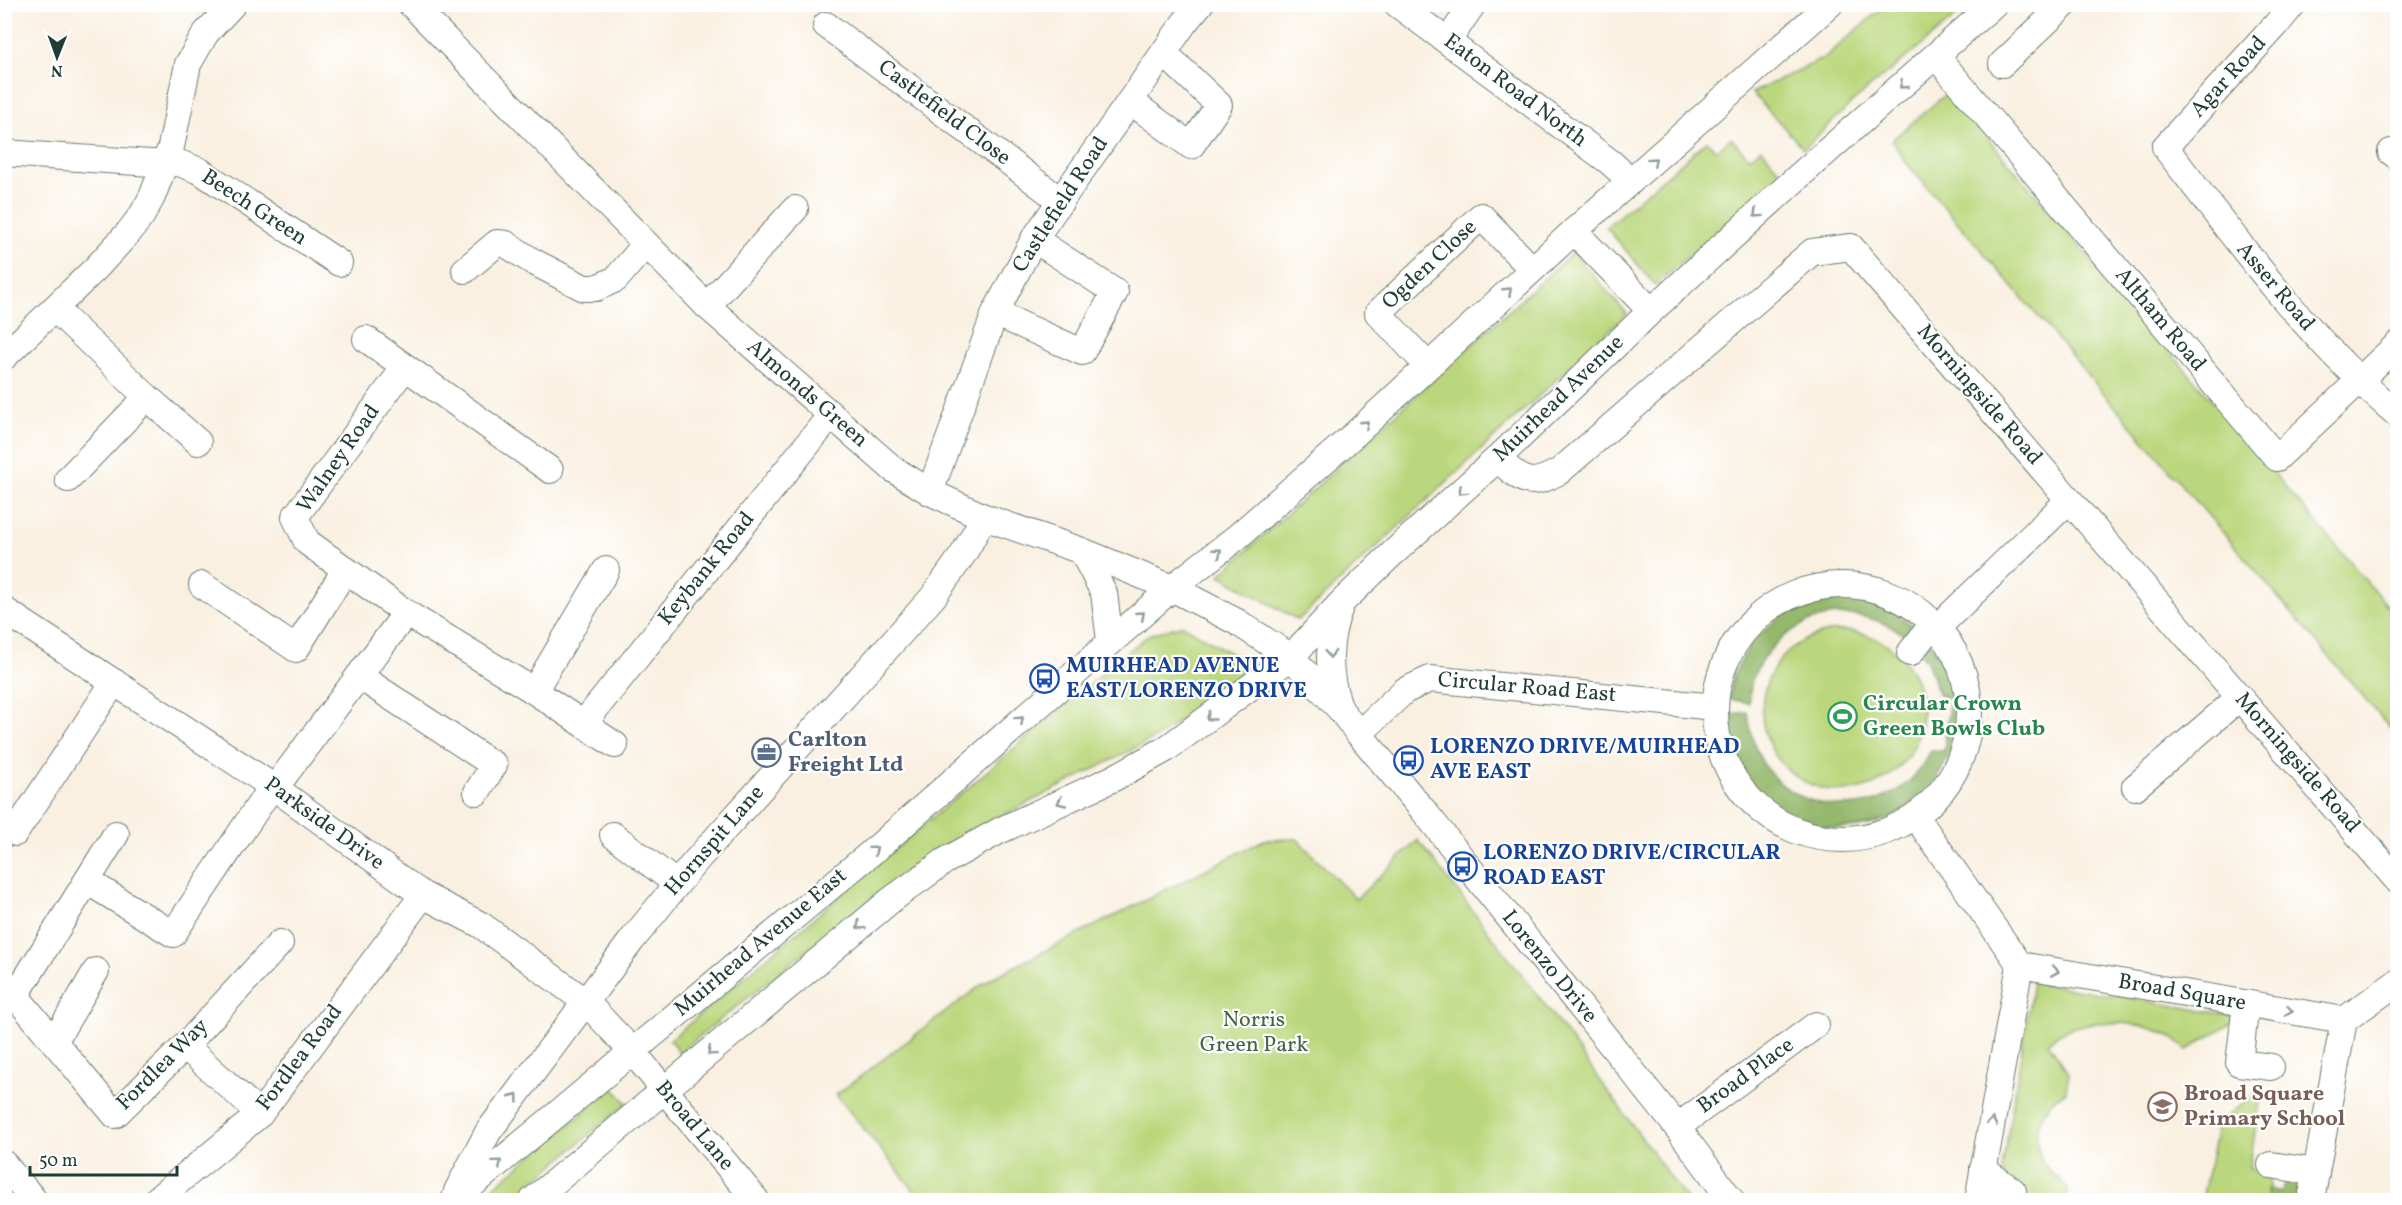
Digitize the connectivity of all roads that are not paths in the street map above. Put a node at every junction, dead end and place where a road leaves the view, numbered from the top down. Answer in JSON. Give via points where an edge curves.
{"nodes":[{"id":1,"x":233,"y":4,"type":"edge"},
{"id":2,"x":411,"y":4,"type":"edge"},
{"id":3,"x":1200,"y":4,"type":"edge"},
{"id":4,"x":1397,"y":4,"type":"edge"},
{"id":5,"x":1473,"y":4,"type":"edge"},
{"id":6,"x":1830,"y":4,"type":"edge"},
{"id":7,"x":1994,"y":4,"type":"edge"},
{"id":8,"x":2065,"y":4,"type":"edge"},
{"id":9,"x":2293,"y":4,"type":"edge"},
{"id":10,"x":826,"y":26,"type":"dead end"},
{"id":11,"x":1448,"y":41,"type":"junction"},
{"id":12,"x":1164,"y":53,"type":"junction"},
{"id":13,"x":1936,"y":56,"type":"junction"},
{"id":14,"x":2002,"y":64,"type":"dead end"},
{"id":15,"x":1130,"y":101,"type":"junction"},
{"id":16,"x":2165,"y":147,"type":"joint"},
{"id":17,"x":4,"y":153,"type":"edge"},
{"id":18,"x":166,"y":163,"type":"junction"},
{"id":19,"x":1631,"y":181,"type":"junction"},
{"id":20,"x":1061,"y":201,"type":"junction"},
{"id":21,"x":795,"y":209,"type":"dead end"},
{"id":22,"x":1574,"y":231,"type":"junction"},
{"id":23,"x":1034,"y":239,"type":"junction"},
{"id":24,"x":645,"y":245,"type":"junction"},
{"id":25,"x":339,"y":263,"type":"dead end"},
{"id":26,"x":1532,"y":269,"type":"junction"},
{"id":27,"x":465,"y":270,"type":"dead end"},
{"id":28,"x":706,"y":306,"type":"junction"},
{"id":29,"x":55,"y":309,"type":"junction"},
{"id":30,"x":1651,"y":311,"type":"junction"},
{"id":31,"x":995,"y":313,"type":"junction"},
{"id":32,"x":366,"y":339,"type":"dead end"},
{"id":33,"x":2397,"y":345,"type":"edge"},
{"id":34,"x":4,"y":357,"type":"edge"},
{"id":35,"x":1428,"y":366,"type":"junction"},
{"id":36,"x":405,"y":367,"type":"junction"},
{"id":37,"x":2359,"y":382,"type":"junction"},
{"id":38,"x":147,"y":397,"type":"junction"},
{"id":39,"x":831,"y":415,"type":"junction"},
{"id":40,"x":2397,"y":415,"type":"edge"},
{"id":41,"x":198,"y":442,"type":"dead end"},
{"id":42,"x":1497,"y":459,"type":"junction"},
{"id":43,"x":550,"y":470,"type":"dead end"},
{"id":44,"x":68,"y":479,"type":"dead end"},
{"id":45,"x":930,"y":492,"type":"junction"},
{"id":46,"x":2069,"y":500,"type":"junction"},
{"id":47,"x":984,"y":517,"type":"junction"},
{"id":48,"x":1082,"y":551,"type":"junction"},
{"id":49,"x":345,"y":570,"type":"junction"},
{"id":50,"x":606,"y":570,"type":"dead end"},
{"id":51,"x":202,"y":585,"type":"dead end"},
{"id":52,"x":1172,"y":588,"type":"junction"},
{"id":53,"x":1342,"y":602,"type":"junction"},
{"id":54,"x":4,"y":610,"type":"edge"},
{"id":55,"x":406,"y":613,"type":"junction"},
{"id":56,"x":1938,"y":627,"type":"junction"},
{"id":57,"x":1110,"y":641,"type":"junction"},
{"id":58,"x":1910,"y":653,"type":"dead end"},
{"id":59,"x":1291,"y":657,"type":"junction"},
{"id":60,"x":359,"y":676,"type":"junction"},
{"id":61,"x":114,"y":682,"type":"junction"},
{"id":62,"x":534,"y":691,"type":"junction"},
{"id":63,"x":2241,"y":697,"type":"junction"},
{"id":64,"x":1715,"y":707,"type":"junction"},
{"id":65,"x":1339,"y":708,"type":"junction"},
{"id":66,"x":584,"y":723,"type":"junction"},
{"id":67,"x":1359,"y":734,"type":"junction"},
{"id":68,"x":615,"y":745,"type":"dead end"},
{"id":69,"x":273,"y":787,"type":"junction"},
{"id":70,"x":2135,"y":787,"type":"dead end"},
{"id":71,"x":477,"y":792,"type":"dead end"},
{"id":72,"x":1916,"y":817,"type":"junction"},
{"id":73,"x":16,"y":834,"type":"edge"},
{"id":74,"x":116,"y":834,"type":"dead end"},
{"id":75,"x":613,"y":835,"type":"dead end"},
{"id":76,"x":87,"y":880,"type":"junction"},
{"id":77,"x":2397,"y":881,"type":"edge"},
{"id":78,"x":677,"y":884,"type":"junction"},
{"id":79,"x":423,"y":895,"type":"junction"},
{"id":80,"x":280,"y":943,"type":"dead end"},
{"id":81,"x":2020,"y":965,"type":"junction"},
{"id":82,"x":96,"y":971,"type":"dead end"},
{"id":83,"x":2397,"y":982,"type":"edge"},
{"id":84,"x":10,"y":988,"type":"edge"},
{"id":85,"x":586,"y":1002,"type":"junction"},
{"id":86,"x":2246,"y":1004,"type":"junction"},
{"id":87,"x":2344,"y":1020,"type":"junction"},
{"id":88,"x":1816,"y":1025,"type":"dead end"},
{"id":89,"x":54,"y":1042,"type":"junction"},
{"id":90,"x":185,"y":1046,"type":"junction"},
{"id":91,"x":632,"y":1051,"type":"junction"},
{"id":92,"x":2271,"y":1067,"type":"dead end"},
{"id":93,"x":665,"y":1090,"type":"junction"},
{"id":94,"x":260,"y":1114,"type":"junction"},
{"id":95,"x":1677,"y":1127,"type":"junction"},
{"id":96,"x":4,"y":1164,"type":"edge"},
{"id":97,"x":2271,"y":1165,"type":"dead end"},
{"id":98,"x":1983,"y":1169,"type":"junction"},
{"id":99,"x":2316,"y":1172,"type":"junction"},
{"id":100,"x":2013,"y":1191,"type":"dead end"},
{"id":101,"x":34,"y":1200,"type":"edge"},
{"id":102,"x":156,"y":1200,"type":"edge"},
{"id":103,"x":453,"y":1200,"type":"edge"},
{"id":104,"x":533,"y":1200,"type":"edge"},
{"id":105,"x":756,"y":1200,"type":"edge"},
{"id":106,"x":1731,"y":1200,"type":"edge"},
{"id":107,"x":1978,"y":1200,"type":"edge"},
{"id":108,"x":2311,"y":1200,"type":"edge"}],
"edges":[{"from":1,"to":18,"type":"street","via":[[206,33],[188,64]]},
{"from":2,"to":24,"type":"street","name":"Almonds Green"},
{"from":3,"to":12,"type":"street","name":"Castlefield Road"},
{"from":4,"to":11,"type":"street","name":"Eaton Road North"},
{"from":5,"to":11,"type":"street"},
{"from":19,"to":6,"type":"street","one_way":true},
{"from":7,"to":13,"type":"street","name":"Muirhead Avenue"},
{"from":8,"to":14,"type":"street"},
{"from":9,"to":16,"type":"street","name":"Agar Road"},
{"from":10,"to":20,"type":"street","name":"Castlefield Close"},
{"from":11,"to":19,"type":"street","name":"Eaton Road North"},
{"from":12,"to":15,"type":"street","name":"Castlefield Road"},
{"from":12,"to":15,"type":"street","via":[[1219,105],[1191,146]]},
{"from":13,"to":30,"type":"street","name":"Muirhead Avenue","one_way":true},
{"from":13,"to":37,"type":"street","name":"Altham Road","via":[[2277,458]]},
{"from":15,"to":20,"type":"street","name":"Castlefield Road"},
{"from":16,"to":37,"type":"street","name":"Asser Road","via":[[2278,294]]},
{"from":17,"to":18,"type":"street","name":"Beech Green"},
{"from":18,"to":25,"type":"street","name":"Beech Green","via":[[200,171]]},
{"from":18,"to":29,"type":"street","via":[[152,197],[129,232]]},
{"from":19,"to":22,"type":"street"},
{"from":20,"to":23,"type":"street","name":"Castlefield Road"},
{"from":21,"to":28,"type":"street"},
{"from":22,"to":26,"type":"street"},
{"from":22,"to":30,"type":"street"},
{"from":23,"to":31,"type":"street","name":"Castlefield Road"},
{"from":23,"to":31,"type":"street","via":[[1115,292],[1082,352]]},
{"from":24,"to":27,"type":"street","via":[[616,279],[596,288],[570,282],[506,243],[497,243]]},
{"from":24,"to":28,"type":"street","name":"Almonds Green"},
{"from":35,"to":26,"type":"street","one_way":true},
{"from":26,"to":35,"type":"street","name":"Ogden Close","via":[[1481,216],[1378,313]]},
{"from":28,"to":39,"type":"street","name":"Almonds Green"},
{"from":29,"to":34,"type":"street"},
{"from":29,"to":38,"type":"street"},
{"from":30,"to":42,"type":"street","name":"Muirhead Avenue"},
{"from":31,"to":45,"type":"street","name":"Castlefield Road"},
{"from":32,"to":36,"type":"street"},
{"from":33,"to":37,"type":"street","name":"Altham Road"},
{"from":52,"to":35,"type":"street","one_way":true,"via":[[1237,537]]},
{"from":36,"to":43,"type":"street"},
{"from":36,"to":49,"type":"street","name":"Walney Road","via":[[295,517],[307,542]]},
{"from":37,"to":40,"type":"street","name":"Asser Road"},
{"from":38,"to":41,"type":"street"},
{"from":38,"to":44,"type":"street"},
{"from":39,"to":45,"type":"street","name":"Almonds Green","via":[[894,469]]},
{"from":39,"to":66,"type":"street","name":"Keybank Road"},
{"from":42,"to":46,"type":"street","name":"Morningside Road","via":[[1524,481],[1542,481],[1560,471],[1812,252],[1851,247]]},
{"from":42,"to":53,"type":"street","name":"Muirhead Avenue","one_way":true},
{"from":45,"to":47,"type":"street","name":"Almonds Green"},
{"from":46,"to":56,"type":"street"},
{"from":46,"to":63,"type":"street","name":"Morningside Road"},
{"from":47,"to":48,"type":"street","name":"Almonds Green"},
{"from":47,"to":78,"type":"street","name":"Hornspit Lane","via":[[933,597]]},
{"from":48,"to":52,"type":"street","name":"Almonds Green"},
{"from":48,"to":57,"type":"street","via":[[1104,592]]},
{"from":49,"to":51,"type":"street","via":[[296,649]]},
{"from":49,"to":55,"type":"street","name":"Walney Road"},
{"from":50,"to":62,"type":"street"},
{"from":57,"to":52,"type":"street","one_way":true},
{"from":52,"to":59,"type":"street","name":"Almonds Green","via":[[1237,622]]},
{"from":53,"to":59,"type":"street","name":"Muirhead Avenue"},
{"from":53,"to":65,"type":"street","one_way":true,"via":[[1332,632],[1330,658]]},
{"from":54,"to":61,"type":"street","name":"Parkside Drive"},
{"from":55,"to":60,"type":"street"},
{"from":55,"to":62,"type":"street"},
{"from":56,"to":58,"type":"street","via":[[1925,634]]},
{"from":56,"to":64,"type":"street","via":[[1904,600],[1863,586],[1820,587],[1779,601],[1746,629],[1723,665]]},
{"from":56,"to":72,"type":"street","via":[[1961,664],[1970,705],[1965,748],[1946,787]]},
{"from":91,"to":57,"type":"street","name":"Muirhead Avenue East","one_way":true,"via":[[878,847]]},
{"from":59,"to":65,"type":"street","name":"Lorenzo Drive"},
{"from":59,"to":93,"type":"street","name":"Muirhead Avenue","one_way":true,"via":[[1166,749],[945,861],[891,900]]},
{"from":60,"to":69,"type":"street"},
{"from":60,"to":71,"type":"street","via":[[494,765]]},
{"from":61,"to":69,"type":"street","name":"Parkside Drive"},
{"from":61,"to":73,"type":"street"},
{"from":62,"to":66,"type":"street"},
{"from":63,"to":70,"type":"street"},
{"from":63,"to":77,"type":"street","name":"Morningside Road"},
{"from":64,"to":67,"type":"street","name":"Circular Road East","via":[[1430,679],[1404,691]]},
{"from":64,"to":72,"type":"street","via":[[1719,747],[1737,784],[1764,814],[1800,833],[1839,840],[1879,835]]},
{"from":65,"to":67,"type":"street","name":"Lorenzo Drive"},
{"from":66,"to":68,"type":"street"},
{"from":67,"to":95,"type":"street","name":"Lorenzo Drive"},
{"from":69,"to":76,"type":"street","via":[[173,934]]},
{"from":69,"to":79,"type":"street","name":"Parkside Drive"},
{"from":72,"to":81,"type":"street"},
{"from":74,"to":76,"type":"street"},
{"from":75,"to":78,"type":"street"},
{"from":76,"to":84,"type":"street"},
{"from":78,"to":85,"type":"street","name":"Hornspit Lane","via":[[638,945]]},
{"from":79,"to":85,"type":"street","name":"Parkside Drive","via":[[481,925]]},
{"from":79,"to":94,"type":"street","name":"Fordlea Road"},
{"from":80,"to":90,"type":"street","name":"Fordlea Way"},
{"from":81,"to":86,"type":"street","name":"Broad Square","one_way":true},
{"from":98,"to":81,"type":"street","one_way":true},
{"from":82,"to":89,"type":"street"},
{"from":83,"to":87,"type":"street"},
{"from":84,"to":89,"type":"street","name":"Fordlea Way"},
{"from":85,"to":91,"type":"street","name":"Parkside Drive"},
{"from":103,"to":85,"type":"street","name":"Hornspit Lane","one_way":true,"via":[[488,1132]]},
{"from":86,"to":87,"type":"street","name":"Broad Square","one_way":true},
{"from":86,"to":92,"type":"street","via":[[2239,1063]]},
{"from":87,"to":99,"type":"street"},
{"from":88,"to":95,"type":"street","name":"Broad Place"},
{"from":89,"to":90,"type":"street","name":"Fordlea Way","via":[[115,1115]]},
{"from":90,"to":94,"type":"street"},
{"from":91,"to":93,"type":"street","name":"Broad Lane"},
{"from":103,"to":91,"type":"street","name":"Muirhead Avenue East","one_way":true},
{"from":93,"to":104,"type":"street"},
{"from":93,"to":105,"type":"street","name":"Broad Lane"},
{"from":94,"to":102,"type":"street","name":"Fordlea Road"},
{"from":95,"to":106,"type":"street","name":"Lorenzo Drive"},
{"from":96,"to":101,"type":"street"},
{"from":97,"to":99,"type":"street"},
{"from":98,"to":100,"type":"street"},
{"from":98,"to":107,"type":"street"},
{"from":99,"to":108,"type":"street"}]}
